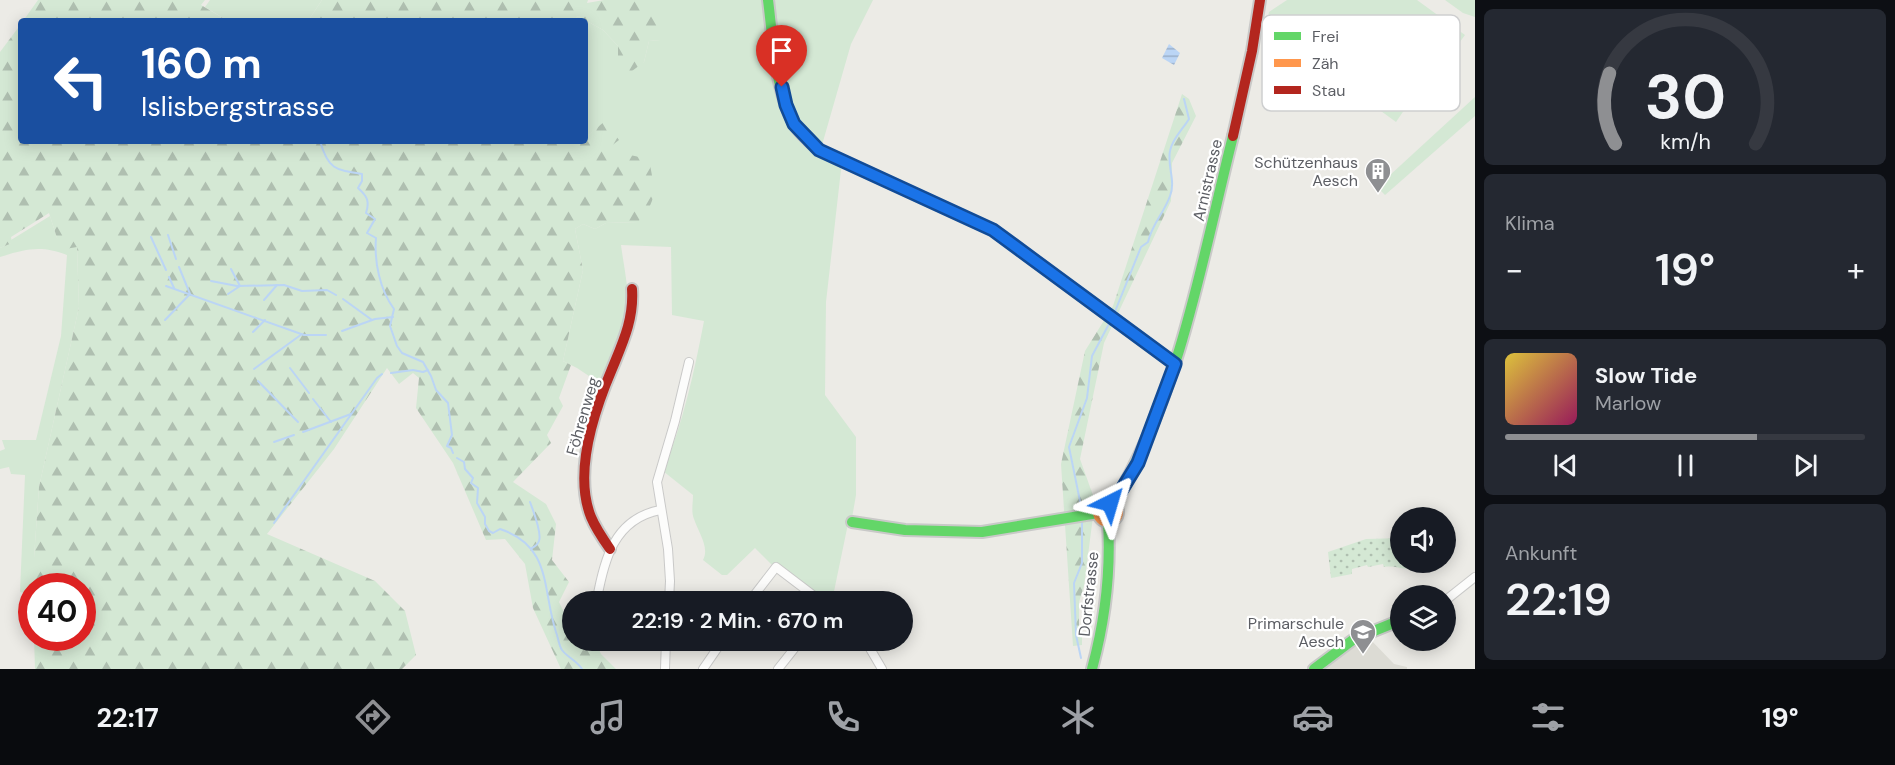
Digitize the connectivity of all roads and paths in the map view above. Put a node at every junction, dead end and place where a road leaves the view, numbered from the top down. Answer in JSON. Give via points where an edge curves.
{"nodes":[{"id":1,"x":768,"y":0,"type":"edge"},
{"id":2,"x":1260,"y":0,"type":"edge"},
{"id":3,"x":632,"y":289,"type":"dead end"},
{"id":4,"x":689,"y":362,"type":"dead end"},
{"id":5,"x":1175,"y":364,"type":"junction"},
{"id":6,"x":1113,"y":504,"type":"junction"},
{"id":7,"x":660,"y":510,"type":"junction"},
{"id":8,"x":1098,"y":513,"type":"junction"},
{"id":9,"x":852,"y":522,"type":"dead end"},
{"id":10,"x":1108,"y":522,"type":"junction"},
{"id":11,"x":610,"y":549,"type":"junction"},
{"id":12,"x":1475,"y":577,"type":"edge"},
{"id":13,"x":599,"y":591,"type":"edge"},
{"id":14,"x":670,"y":591,"type":"edge"},
{"id":15,"x":757,"y":591,"type":"edge"},
{"id":16,"x":808,"y":591,"type":"edge"},
{"id":17,"x":1456,"y":592,"type":"edge"},
{"id":18,"x":1390,"y":624,"type":"edge"},
{"id":19,"x":666,"y":651,"type":"edge"},
{"id":20,"x":715,"y":651,"type":"edge"},
{"id":21,"x":792,"y":651,"type":"edge"},
{"id":22,"x":871,"y":651,"type":"edge"},
{"id":23,"x":665,"y":669,"type":"edge"},
{"id":24,"x":703,"y":669,"type":"edge"},
{"id":25,"x":778,"y":669,"type":"edge"},
{"id":26,"x":882,"y":669,"type":"edge"},
{"id":27,"x":1092,"y":669,"type":"edge"},
{"id":28,"x":1314,"y":669,"type":"edge"}],
"edges":[{"from":1,"to":5,"type":"street","via":[[786,105],[794,124],[819,150],[993,230]]},
{"from":2,"to":5,"type":"street","name":"Arnistrasse","via":[[1252,54]]},
{"from":3,"to":11,"type":"street","name":"Föhrenweg","via":[[634,304],[628,330],[605,387],[583,465],[586,504]]},
{"from":4,"to":7,"type":"street","via":[[657,483]]},
{"from":5,"to":6,"type":"street","via":[[1138,463]]},
{"from":6,"to":8,"type":"street","via":[[1104,503]]},
{"from":6,"to":10,"type":"street","via":[[1118,515]]},
{"from":7,"to":11,"type":"street","via":[[635,521]]},
{"from":7,"to":14,"type":"street","via":[[668,549]]},
{"from":8,"to":9,"type":"street","via":[[982,532],[904,530]]},
{"from":8,"to":10,"type":"street"},
{"from":10,"to":27,"type":"street","name":"Dorfstrasse","via":[[1107,586]]},
{"from":11,"to":13,"type":"street"},
{"from":12,"to":17,"type":"street"},
{"from":15,"to":16,"type":"street","via":[[776,567]]},
{"from":18,"to":28,"type":"street","via":[[1360,635]]},
{"from":19,"to":23,"type":"street"},
{"from":20,"to":24,"type":"street"},
{"from":21,"to":25,"type":"street"},
{"from":22,"to":26,"type":"street"}]}
